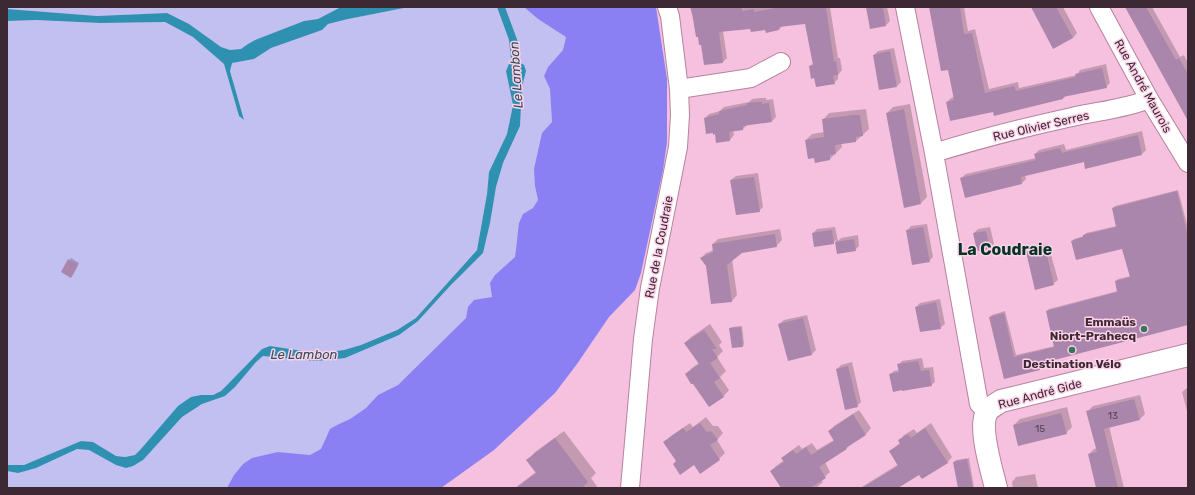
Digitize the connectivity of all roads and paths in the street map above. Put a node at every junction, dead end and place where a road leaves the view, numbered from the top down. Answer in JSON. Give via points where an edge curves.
{"nodes":[{"id":1,"x":667,"y":7,"type":"edge"},
{"id":2,"x":905,"y":7,"type":"edge"},
{"id":3,"x":1099,"y":7,"type":"edge"},
{"id":4,"x":781,"y":62,"type":"dead end"},
{"id":5,"x":679,"y":89,"type":"junction"},
{"id":6,"x":1150,"y":99,"type":"junction"},
{"id":7,"x":934,"y":153,"type":"junction"},
{"id":8,"x":1188,"y":164,"type":"edge"},
{"id":9,"x":1188,"y":355,"type":"edge"},
{"id":10,"x":987,"y":412,"type":"junction"},
{"id":11,"x":630,"y":488,"type":"edge"},
{"id":12,"x":996,"y":488,"type":"edge"}],
"edges":[{"from":1,"to":5,"type":"street","name":"Rue de la Coudraie"},
{"from":2,"to":7,"type":"street"},
{"from":3,"to":6,"type":"street","name":"Rue André Maurois"},
{"from":4,"to":5,"type":"street","via":[[751,78]]},
{"from":5,"to":11,"type":"street","name":"Rue de la Coudraie","via":[[678,147],[650,288]]},
{"from":6,"to":7,"type":"street","name":"Rue Olivier Serres"},
{"from":6,"to":8,"type":"street","name":"Rue André Maurois"},
{"from":7,"to":10,"type":"street","via":[[979,404]]},
{"from":9,"to":10,"type":"street","name":"Rue André Gide","via":[[1002,401]]},
{"from":10,"to":12,"type":"street","via":[[983,432]]}]}
